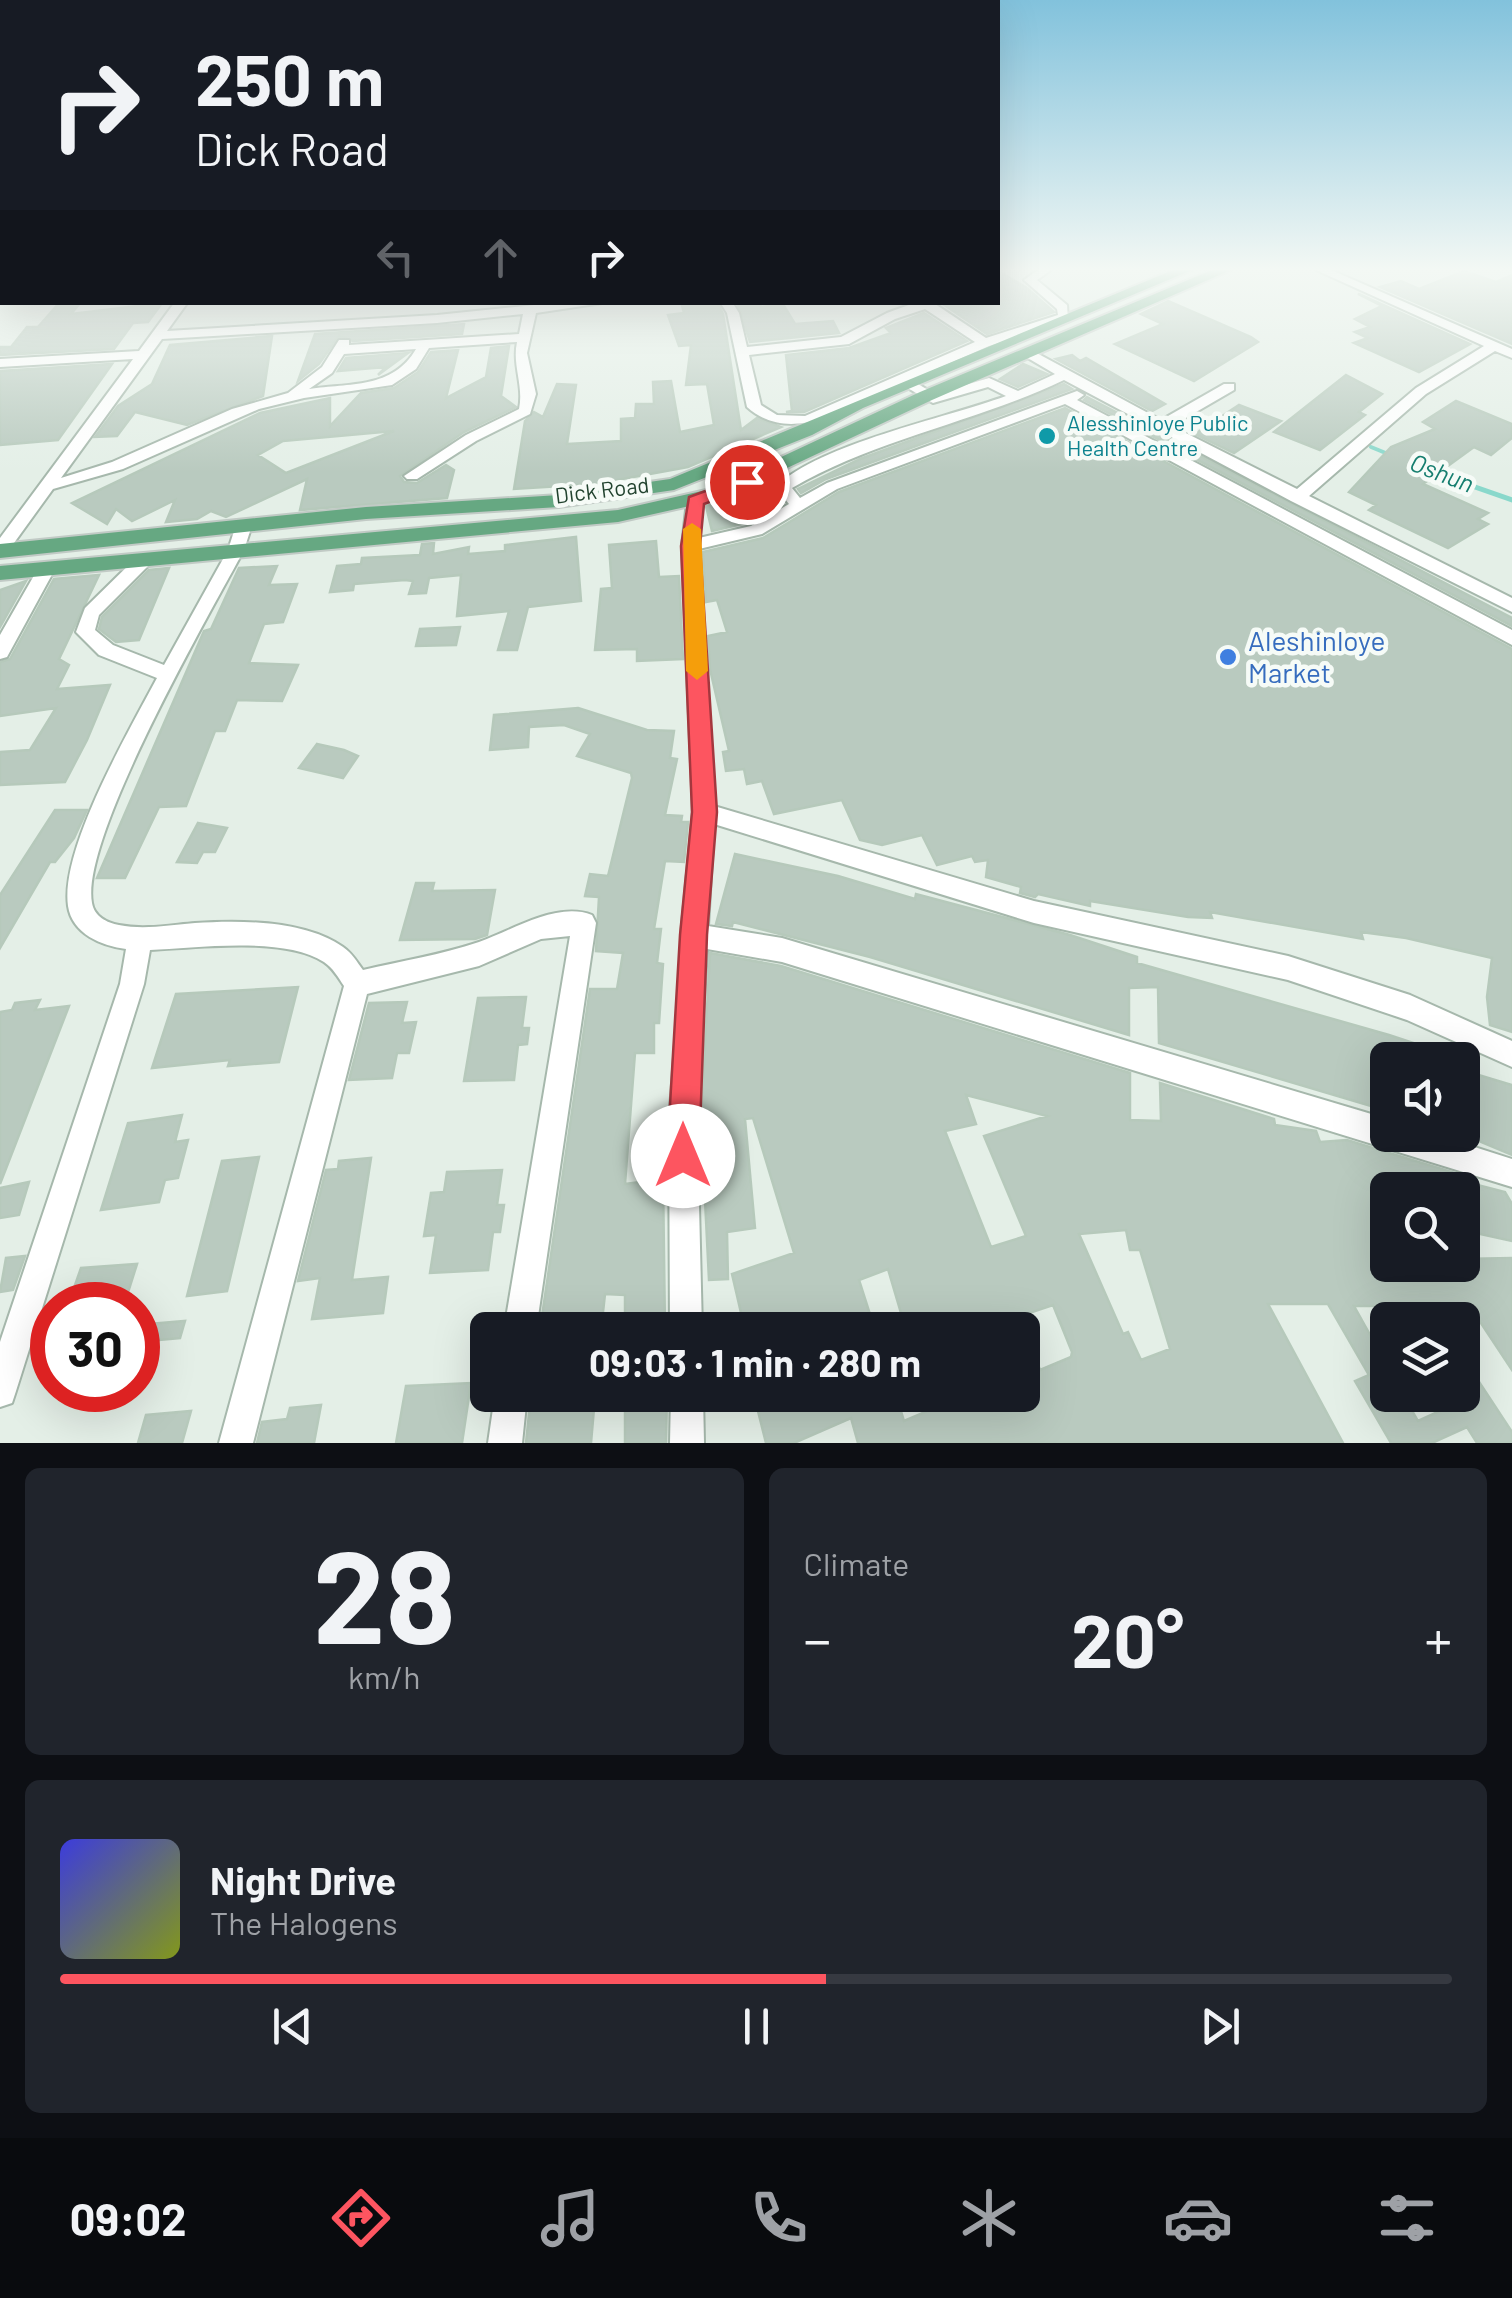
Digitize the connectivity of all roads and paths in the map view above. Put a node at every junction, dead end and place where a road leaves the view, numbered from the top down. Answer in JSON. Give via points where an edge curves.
{"nodes":[{"id":1,"x":157,"y":337,"type":"edge"},
{"id":2,"x":347,"y":337,"type":"edge"},
{"id":3,"x":738,"y":337,"type":"edge"},
{"id":4,"x":851,"y":337,"type":"edge"},
{"id":5,"x":975,"y":337,"type":"edge"},
{"id":6,"x":1001,"y":337,"type":"edge"},
{"id":7,"x":1020,"y":337,"type":"edge"},
{"id":8,"x":1069,"y":337,"type":"edge"},
{"id":9,"x":1474,"y":337,"type":"edge"},
{"id":10,"x":523,"y":338,"type":"joint"},
{"id":11,"x":984,"y":343,"type":"junction"},
{"id":12,"x":1494,"y":346,"type":"junction"},
{"id":13,"x":422,"y":347,"type":"junction"},
{"id":14,"x":339,"y":350,"type":"junction"},
{"id":15,"x":741,"y":352,"type":"junction"},
{"id":16,"x":1031,"y":354,"type":"junction"},
{"id":17,"x":1512,"y":354,"type":"edge"},
{"id":18,"x":142,"y":355,"type":"junction"},
{"id":19,"x":0,"y":363,"type":"edge"},
{"id":20,"x":1064,"y":375,"type":"junction"},
{"id":21,"x":907,"y":383,"type":"junction"},
{"id":22,"x":1229,"y":387,"type":"dead end"},
{"id":23,"x":1087,"y":388,"type":"junction"},
{"id":24,"x":926,"y":396,"type":"junction"},
{"id":25,"x":290,"y":397,"type":"junction"},
{"id":26,"x":1019,"y":397,"type":"junction"},
{"id":27,"x":1070,"y":401,"type":"junction"},
{"id":28,"x":1160,"y":427,"type":"junction"},
{"id":29,"x":412,"y":476,"type":"dead end"},
{"id":30,"x":50,"y":485,"type":"junction"},
{"id":31,"x":1297,"y":498,"type":"junction"},
{"id":32,"x":695,"y":501,"type":"junction"},
{"id":33,"x":799,"y":507,"type":"junction"},
{"id":34,"x":244,"y":525,"type":"junction"},
{"id":35,"x":690,"y":546,"type":"junction"},
{"id":36,"x":0,"y":550,"type":"edge"},
{"id":37,"x":236,"y":550,"type":"junction"},
{"id":38,"x":146,"y":558,"type":"junction"},
{"id":39,"x":46,"y":569,"type":"junction"},
{"id":40,"x":2,"y":575,"type":"edge"},
{"id":41,"x":1512,"y":606,"type":"edge"},
{"id":42,"x":1512,"y":638,"type":"edge"},
{"id":43,"x":0,"y":652,"type":"edge"},
{"id":44,"x":169,"y":674,"type":"junction"},
{"id":45,"x":704,"y":812,"type":"junction"},
{"id":46,"x":693,"y":935,"type":"junction"},
{"id":47,"x":140,"y":939,"type":"junction"},
{"id":48,"x":357,"y":984,"type":"junction"},
{"id":49,"x":1512,"y":1054,"type":"edge"},
{"id":50,"x":1370,"y":1128,"type":"edge"},
{"id":51,"x":1446,"y":1152,"type":"edge"},
{"id":52,"x":1512,"y":1173,"type":"edge"},
{"id":53,"x":523,"y":1312,"type":"edge"},
{"id":54,"x":686,"y":1312,"type":"edge"},
{"id":55,"x":0,"y":1391,"type":"edge"},
{"id":56,"x":509,"y":1412,"type":"edge"},
{"id":57,"x":687,"y":1412,"type":"edge"},
{"id":58,"x":236,"y":1443,"type":"edge"},
{"id":59,"x":504,"y":1443,"type":"edge"},
{"id":60,"x":687,"y":1443,"type":"edge"}],
"edges":[{"from":1,"to":18,"type":"street"},
{"from":2,"to":14,"type":"street"},
{"from":3,"to":15,"type":"street"},
{"from":4,"to":15,"type":"street"},
{"from":5,"to":11,"type":"street"},
{"from":6,"to":11,"type":"street"},
{"from":7,"to":21,"type":"main road","name":"Dick Road"},
{"from":8,"to":16,"type":"main road","name":"Dick Road"},
{"from":9,"to":12,"type":"street"},
{"from":10,"to":13,"type":"street"},
{"from":10,"to":29,"type":"street","via":[[521,368],[529,394],[524,411]]},
{"from":11,"to":15,"type":"street","via":[[826,413],[786,422],[754,408]]},
{"from":12,"to":17,"type":"street"},
{"from":12,"to":31,"type":"street","via":[[1421,391]]},
{"from":13,"to":14,"type":"street"},
{"from":13,"to":25,"type":"street","via":[[414,368],[396,380]]},
{"from":14,"to":25,"type":"street","via":[[327,370]]},
{"from":16,"to":20,"type":"street"},
{"from":16,"to":24,"type":"main road","name":"Dick Road"},
{"from":18,"to":19,"type":"street"},
{"from":18,"to":30,"type":"street"},
{"from":20,"to":23,"type":"street"},
{"from":20,"to":26,"type":"street"},
{"from":21,"to":24,"type":"street"},
{"from":21,"to":34,"type":"main road","name":"Dick Road","via":[[674,484],[559,501]]},
{"from":22,"to":28,"type":"street"},
{"from":23,"to":27,"type":"street"},
{"from":23,"to":28,"type":"street"},
{"from":24,"to":26,"type":"street","via":[[990,382]]},
{"from":24,"to":32,"type":"main road","name":"Dick Road"},
{"from":25,"to":30,"type":"street","via":[[221,418],[107,473]]},
{"from":26,"to":33,"type":"street","via":[[817,467],[783,488]]},
{"from":27,"to":33,"type":"street","via":[[832,486]]},
{"from":27,"to":42,"type":"street"},
{"from":28,"to":31,"type":"street"},
{"from":30,"to":36,"type":"street"},
{"from":31,"to":41,"type":"street"},
{"from":32,"to":35,"type":"street"},
{"from":32,"to":37,"type":"main road","name":"Dick Road","via":[[618,516]]},
{"from":33,"to":35,"type":"street","via":[[756,530]]},
{"from":34,"to":36,"type":"main road","name":"Dick Road"},
{"from":34,"to":37,"type":"street"},
{"from":35,"to":45,"type":"street"},
{"from":37,"to":38,"type":"main road","name":"Dick Road"},
{"from":37,"to":44,"type":"street"},
{"from":38,"to":39,"type":"main road","name":"Dick Road"},
{"from":38,"to":44,"type":"street","via":[[90,612],[85,632],[106,650]]},
{"from":39,"to":40,"type":"main road","name":"Dick Road"},
{"from":39,"to":43,"type":"street"},
{"from":44,"to":47,"type":"street","via":[[78,874],[81,914],[108,934]]},
{"from":45,"to":46,"type":"street"},
{"from":45,"to":49,"type":"street","via":[[1034,912],[1288,968],[1410,1008]]},
{"from":46,"to":50,"type":"street","via":[[817,960]]},
{"from":46,"to":54,"type":"street","via":[[683,1122]]},
{"from":47,"to":48,"type":"street","via":[[215,934],[314,944],[336,955]]},
{"from":47,"to":55,"type":"street","via":[[132,984]]},
{"from":48,"to":53,"type":"street","via":[[479,954],[540,928],[584,923]]},
{"from":48,"to":58,"type":"street"},
{"from":51,"to":52,"type":"street"},
{"from":56,"to":59,"type":"street"},
{"from":57,"to":60,"type":"street"}]}
